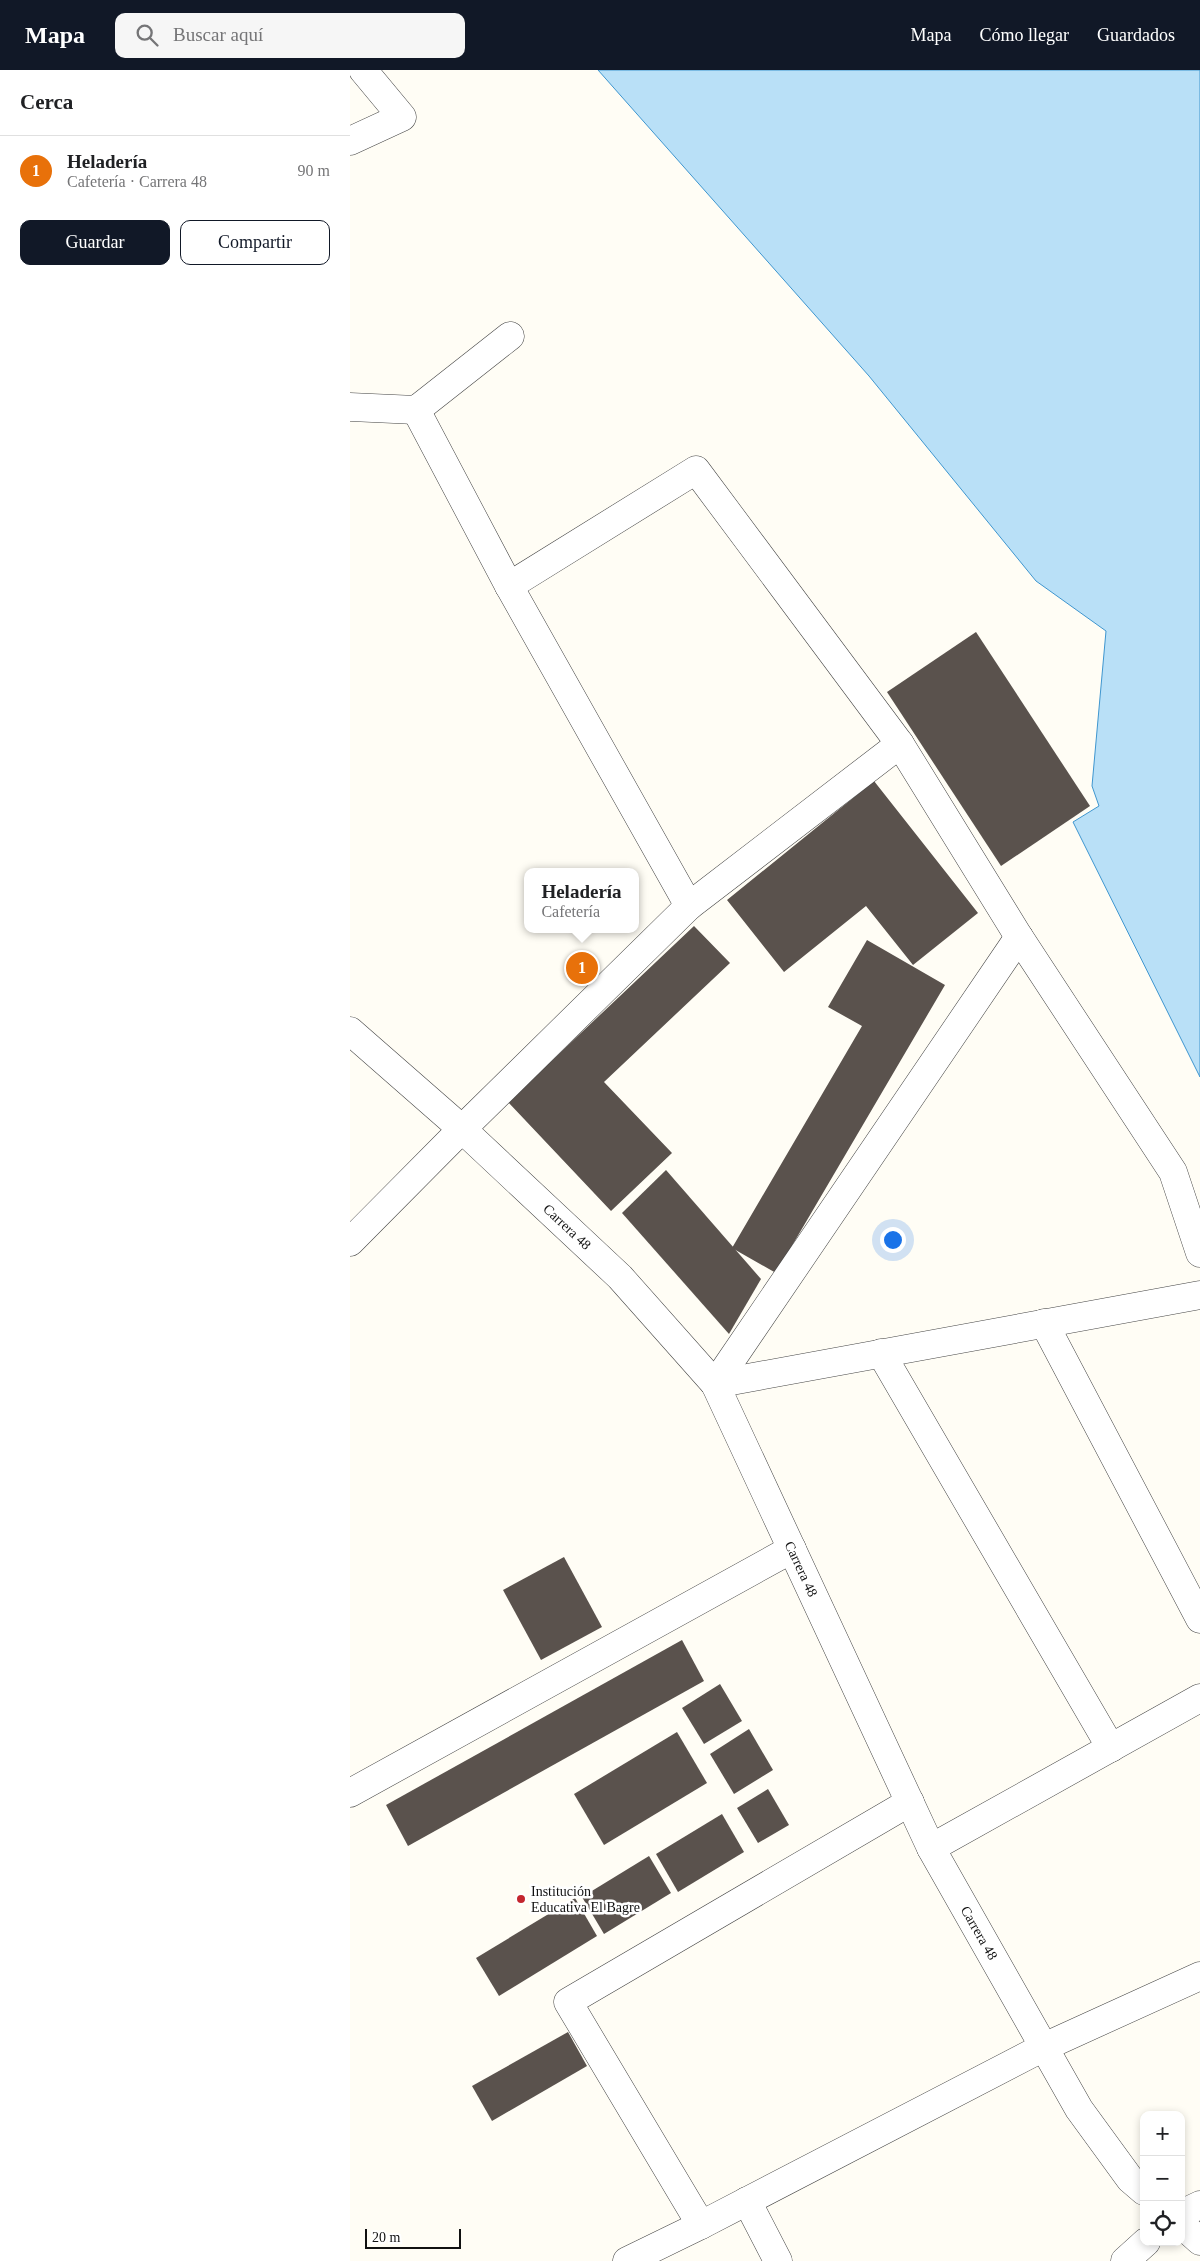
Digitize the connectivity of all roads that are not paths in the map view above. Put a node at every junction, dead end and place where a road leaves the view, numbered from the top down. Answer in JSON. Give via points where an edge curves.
{"nodes":[{"id":1,"x":363,"y":70,"type":"edge"},
{"id":2,"x":350,"y":141,"type":"edge"},
{"id":3,"x":510,"y":336,"type":"dead end"},
{"id":4,"x":350,"y":407,"type":"edge"},
{"id":5,"x":416,"y":410,"type":"junction"},
{"id":6,"x":509,"y":586,"type":"junction"},
{"id":7,"x":900,"y":744,"type":"junction"},
{"id":8,"x":689,"y":906,"type":"junction"},
{"id":9,"x":1019,"y":937,"type":"junction"},
{"id":10,"x":350,"y":1032,"type":"edge"},
{"id":11,"x":462,"y":1129,"type":"junction"},
{"id":12,"x":350,"y":1242,"type":"edge"},
{"id":13,"x":1200,"y":1254,"type":"edge"},
{"id":14,"x":1200,"y":1295,"type":"edge"},
{"id":15,"x":1044,"y":1323,"type":"junction"},
{"id":16,"x":881,"y":1353,"type":"junction"},
{"id":17,"x":715,"y":1384,"type":"junction"},
{"id":18,"x":792,"y":1549,"type":"junction"},
{"id":19,"x":1200,"y":1619,"type":"edge"},
{"id":20,"x":1200,"y":1698,"type":"edge"},
{"id":21,"x":1111,"y":1748,"type":"junction"},
{"id":22,"x":350,"y":1793,"type":"edge"},
{"id":23,"x":910,"y":1802,"type":"junction"},
{"id":24,"x":931,"y":1848,"type":"junction"},
{"id":25,"x":1200,"y":1976,"type":"edge"},
{"id":26,"x":1044,"y":2047,"type":"junction"},
{"id":27,"x":1140,"y":2187,"type":"edge"},
{"id":28,"x":747,"y":2201,"type":"junction"},
{"id":29,"x":1200,"y":2205,"type":"edge"},
{"id":30,"x":1185,"y":2212,"type":"edge"},
{"id":31,"x":701,"y":2225,"type":"junction"},
{"id":32,"x":1185,"y":2228,"type":"edge"},
{"id":33,"x":1200,"y":2241,"type":"edge"},
{"id":34,"x":1142,"y":2246,"type":"edge"},
{"id":35,"x":627,"y":2261,"type":"edge"},
{"id":36,"x":778,"y":2261,"type":"edge"},
{"id":37,"x":1125,"y":2261,"type":"edge"}],
"edges":[{"from":1,"to":2,"type":"street","via":[[402,117]]},
{"from":3,"to":5,"type":"street"},
{"from":4,"to":5,"type":"street"},
{"from":5,"to":6,"type":"street"},
{"from":6,"to":7,"type":"street","via":[[696,470]]},
{"from":6,"to":8,"type":"street"},
{"from":7,"to":8,"type":"street"},
{"from":7,"to":9,"type":"street"},
{"from":8,"to":11,"type":"street"},
{"from":9,"to":13,"type":"street","via":[[1173,1172]]},
{"from":9,"to":17,"type":"street"},
{"from":10,"to":11,"type":"street","name":"Carrera 48"},
{"from":11,"to":12,"type":"street"},
{"from":11,"to":17,"type":"street","name":"Carrera 48","via":[[620,1277]]},
{"from":14,"to":15,"type":"street"},
{"from":15,"to":16,"type":"street"},
{"from":15,"to":19,"type":"street"},
{"from":16,"to":17,"type":"street"},
{"from":16,"to":21,"type":"street"},
{"from":17,"to":18,"type":"street","name":"Carrera 48"},
{"from":18,"to":22,"type":"street"},
{"from":18,"to":23,"type":"street","name":"Carrera 48"},
{"from":20,"to":21,"type":"street"},
{"from":21,"to":24,"type":"street"},
{"from":23,"to":24,"type":"street","name":"Carrera 48"},
{"from":23,"to":31,"type":"street","via":[[568,2002]]},
{"from":24,"to":26,"type":"street","name":"Carrera 48"},
{"from":25,"to":26,"type":"street"},
{"from":26,"to":27,"type":"street","name":"Carrera 48","via":[[1079,2109]]},
{"from":26,"to":28,"type":"street"},
{"from":28,"to":31,"type":"street"},
{"from":28,"to":36,"type":"street"},
{"from":29,"to":30,"type":"street"},
{"from":31,"to":35,"type":"street"},
{"from":32,"to":33,"type":"street"},
{"from":34,"to":37,"type":"street"}]}
